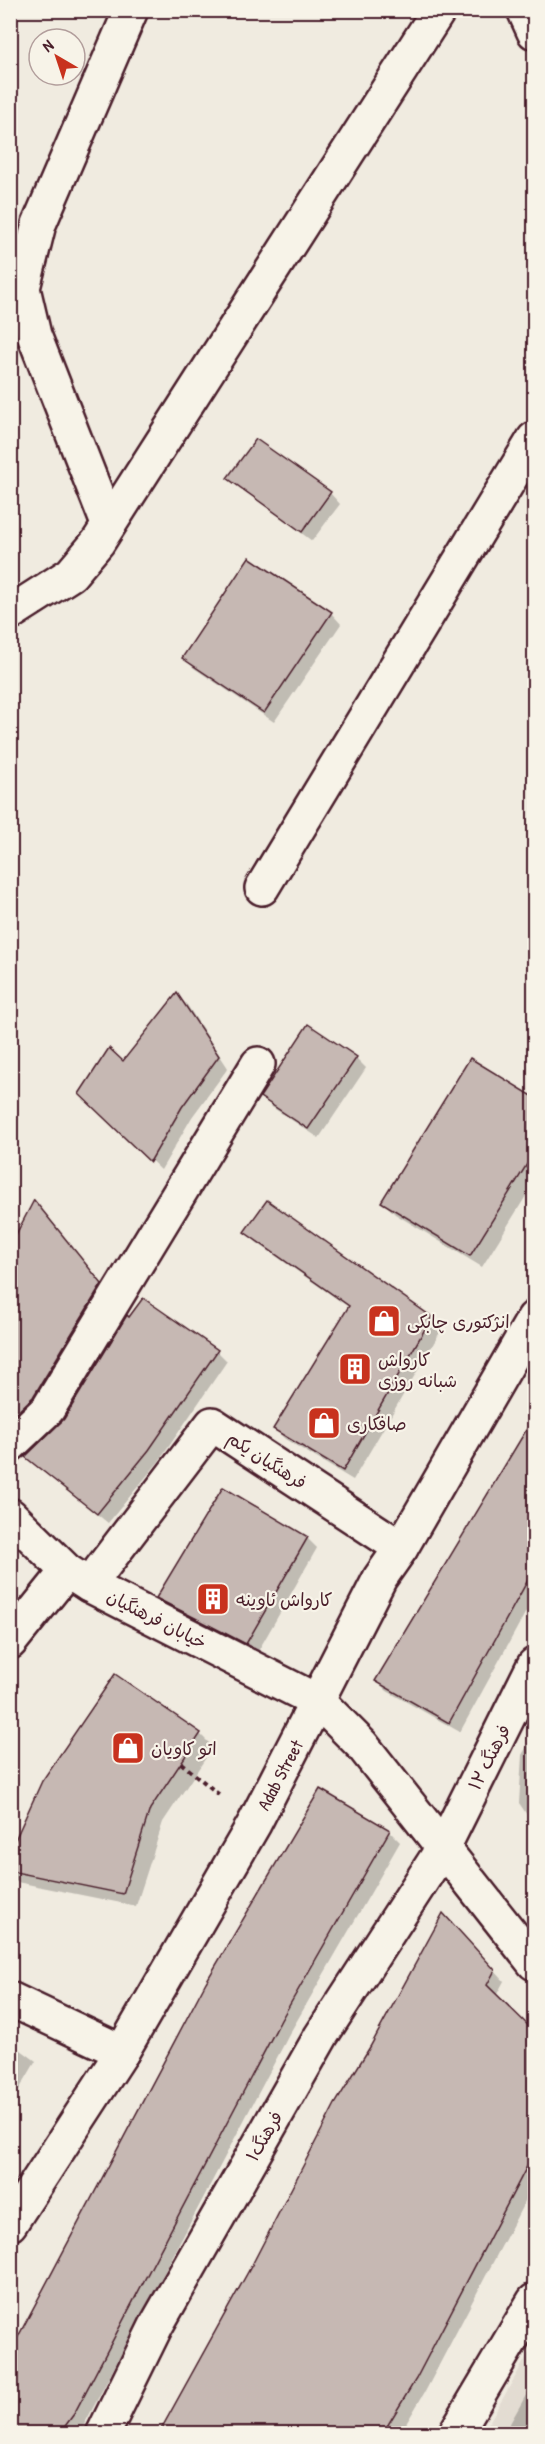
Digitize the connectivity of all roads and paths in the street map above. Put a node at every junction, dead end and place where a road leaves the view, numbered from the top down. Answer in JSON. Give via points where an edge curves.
{"nodes":[{"id":1,"x":131,"y":10,"type":"edge"},
{"id":2,"x":439,"y":10,"type":"edge"},
{"id":3,"x":524,"y":10,"type":"edge"},
{"id":4,"x":534,"y":32,"type":"edge"},
{"id":5,"x":534,"y":439,"type":"edge"},
{"id":6,"x":108,"y":524,"type":"junction"},
{"id":7,"x":10,"y":613,"type":"edge"},
{"id":8,"x":262,"y":888,"type":"dead end"},
{"id":9,"x":258,"y":1064,"type":"dead end"},
{"id":10,"x":534,"y":1318,"type":"edge"},
{"id":11,"x":10,"y":1445,"type":"edge"},
{"id":12,"x":10,"y":1515,"type":"edge"},
{"id":13,"x":401,"y":1548,"type":"junction"},
{"id":14,"x":78,"y":1578,"type":"junction"},
{"id":15,"x":10,"y":1642,"type":"edge"},
{"id":16,"x":534,"y":1665,"type":"edge"},
{"id":17,"x":319,"y":1702,"type":"junction"},
{"id":18,"x":181,"y":1763,"type":"dead end"},
{"id":19,"x":254,"y":1824,"type":"junction"},
{"id":20,"x":443,"y":1848,"type":"junction"},
{"id":21,"x":534,"y":1963,"type":"edge"},
{"id":22,"x":10,"y":1999,"type":"edge"},
{"id":23,"x":122,"y":2052,"type":"junction"},
{"id":24,"x":10,"y":2224,"type":"edge"},
{"id":25,"x":534,"y":2301,"type":"edge"},
{"id":26,"x":103,"y":2433,"type":"edge"},
{"id":27,"x":455,"y":2433,"type":"edge"}],
"edges":[{"from":1,"to":6,"type":"street","via":[[39,224],[23,288],[34,335]]},
{"from":2,"to":6,"type":"street"},
{"from":3,"to":4,"type":"street"},
{"from":5,"to":8,"type":"street"},
{"from":6,"to":7,"type":"street","via":[[71,574]]},
{"from":9,"to":11,"type":"street","via":[[48,1409]]},
{"from":10,"to":13,"type":"street","name":"Adab Street"},
{"from":12,"to":14,"type":"street","name":"خیابان فرهنگیان"},
{"from":13,"to":14,"type":"street","name":"فرهنگیان یکم","via":[[212,1424]]},
{"from":13,"to":17,"type":"street","name":"Adab Street","via":[[380,1578]]},
{"from":14,"to":15,"type":"street"},
{"from":14,"to":17,"type":"street","name":"خیابان فرهنگیان"},
{"from":16,"to":20,"type":"street","name":"فرهنگ ۱۲"},
{"from":17,"to":19,"type":"street","name":"Adab Street"},
{"from":17,"to":20,"type":"street","name":"خیابان فرهنگیان","via":[[362,1745]]},
{"from":18,"to":19,"type":"path"},
{"from":19,"to":23,"type":"street","name":"Adab Street"},
{"from":20,"to":21,"type":"street","name":"خیابان فرهنگیان"},
{"from":20,"to":26,"type":"street","name":"فرهنگ۱","via":[[315,2046],[157,2324]]},
{"from":22,"to":23,"type":"street"},
{"from":23,"to":24,"type":"street","name":"Adab Street"},
{"from":25,"to":27,"type":"street"}]}
